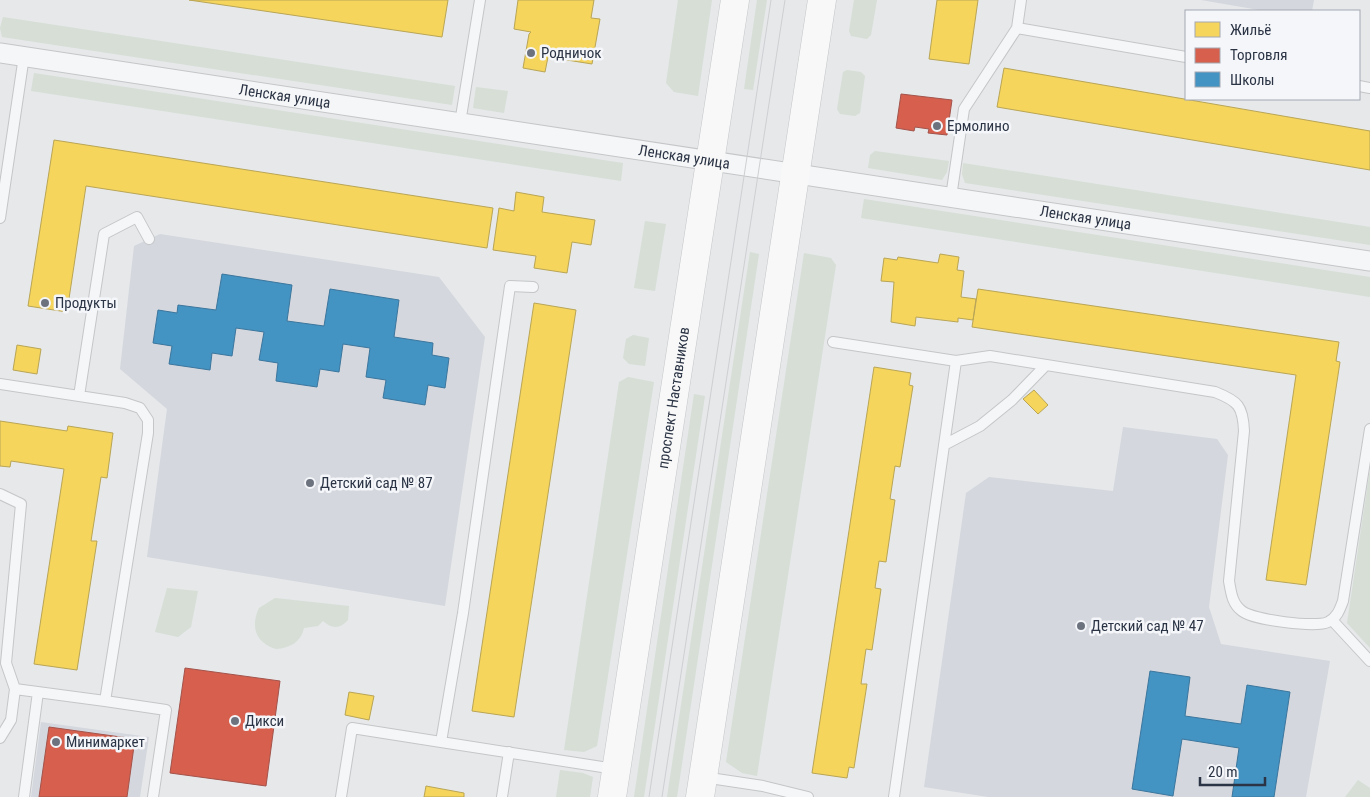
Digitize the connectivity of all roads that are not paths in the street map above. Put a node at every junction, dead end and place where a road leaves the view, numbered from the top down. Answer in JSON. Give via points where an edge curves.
{"nodes":[{"id":1,"x":480,"y":0,"type":"edge"},
{"id":2,"x":735,"y":0,"type":"edge"},
{"id":3,"x":822,"y":0,"type":"edge"},
{"id":4,"x":1021,"y":0,"type":"edge"},
{"id":5,"x":1017,"y":28,"type":"junction"},
{"id":6,"x":0,"y":53,"type":"edge"},
{"id":7,"x":24,"y":56,"type":"junction"},
{"id":8,"x":1185,"y":57,"type":"edge"},
{"id":9,"x":460,"y":123,"type":"junction"},
{"id":10,"x":710,"y":160,"type":"junction"},
{"id":11,"x":796,"y":173,"type":"junction"},
{"id":12,"x":951,"y":197,"type":"junction"},
{"id":13,"x":0,"y":218,"type":"edge"},
{"id":14,"x":148,"y":239,"type":"dead end"},
{"id":15,"x":1370,"y":261,"type":"edge"},
{"id":16,"x":533,"y":287,"type":"dead end"},
{"id":17,"x":833,"y":342,"type":"dead end"},
{"id":18,"x":956,"y":361,"type":"junction"},
{"id":19,"x":1046,"y":365,"type":"junction"},
{"id":20,"x":0,"y":384,"type":"edge"},
{"id":21,"x":79,"y":396,"type":"junction"},
{"id":22,"x":1370,"y":428,"type":"edge"},
{"id":23,"x":944,"y":445,"type":"junction"},
{"id":24,"x":0,"y":494,"type":"edge"},
{"id":25,"x":1332,"y":620,"type":"junction"},
{"id":26,"x":1370,"y":660,"type":"edge"},
{"id":27,"x":16,"y":689,"type":"junction"},
{"id":28,"x":38,"y":692,"type":"junction"},
{"id":29,"x":104,"y":701,"type":"junction"},
{"id":30,"x":0,"y":738,"type":"edge"},
{"id":31,"x":441,"y":742,"type":"junction"},
{"id":32,"x":509,"y":752,"type":"junction"},
{"id":33,"x":616,"y":769,"type":"junction"},
{"id":34,"x":701,"y":787,"type":"edge"},
{"id":35,"x":24,"y":797,"type":"edge"},
{"id":36,"x":153,"y":797,"type":"edge"},
{"id":37,"x":341,"y":797,"type":"edge"},
{"id":38,"x":502,"y":797,"type":"edge"},
{"id":39,"x":612,"y":797,"type":"edge"},
{"id":40,"x":808,"y":797,"type":"edge"},
{"id":41,"x":894,"y":797,"type":"edge"}],
"edges":[{"from":1,"to":9,"type":"lane"},
{"from":2,"to":10,"type":"main road","name":"проспект Наставников"},
{"from":3,"to":11,"type":"main road"},
{"from":4,"to":5,"type":"lane"},
{"from":5,"to":8,"type":"lane"},
{"from":5,"to":12,"type":"lane","via":[[964,109]]},
{"from":6,"to":7,"type":"street","name":"Ленская улица"},
{"from":7,"to":9,"type":"street","name":"Ленская улица"},
{"from":7,"to":13,"type":"lane"},
{"from":9,"to":10,"type":"street","name":"Ленская улица"},
{"from":10,"to":11,"type":"street","name":"Ленская улица"},
{"from":10,"to":33,"type":"main road","name":"проспект Наставников"},
{"from":11,"to":12,"type":"street","name":"Ленская улица"},
{"from":11,"to":34,"type":"main road"},
{"from":12,"to":15,"type":"street","name":"Ленская улица"},
{"from":14,"to":21,"type":"lane","via":[[137,217],[104,234]]},
{"from":16,"to":31,"type":"lane","via":[[510,286]]},
{"from":17,"to":18,"type":"lane"},
{"from":18,"to":19,"type":"lane","via":[[990,356]]},
{"from":18,"to":23,"type":"lane"},
{"from":19,"to":23,"type":"lane","via":[[1012,400],[980,426]]},
{"from":19,"to":25,"type":"lane","via":[[1215,392],[1234,400],[1243,415],[1244,431],[1229,581],[1232,600],[1243,612],[1264,618],[1316,625]]},
{"from":20,"to":21,"type":"lane"},
{"from":21,"to":29,"type":"lane","via":[[140,408],[148,420]]},
{"from":22,"to":25,"type":"lane","via":[[1343,601]]},
{"from":23,"to":41,"type":"lane"},
{"from":24,"to":27,"type":"lane","via":[[21,504],[6,663]]},
{"from":25,"to":26,"type":"lane"},
{"from":27,"to":28,"type":"lane"},
{"from":27,"to":30,"type":"lane","via":[[12,720]]},
{"from":28,"to":29,"type":"lane"},
{"from":28,"to":35,"type":"lane"},
{"from":29,"to":36,"type":"lane","via":[[166,710]]},
{"from":31,"to":32,"type":"lane"},
{"from":31,"to":37,"type":"lane","via":[[352,728]]},
{"from":32,"to":33,"type":"lane"},
{"from":32,"to":38,"type":"lane"},
{"from":33,"to":39,"type":"main road","name":"проспект Наставников"},
{"from":34,"to":40,"type":"lane","via":[[763,786]]}]}
